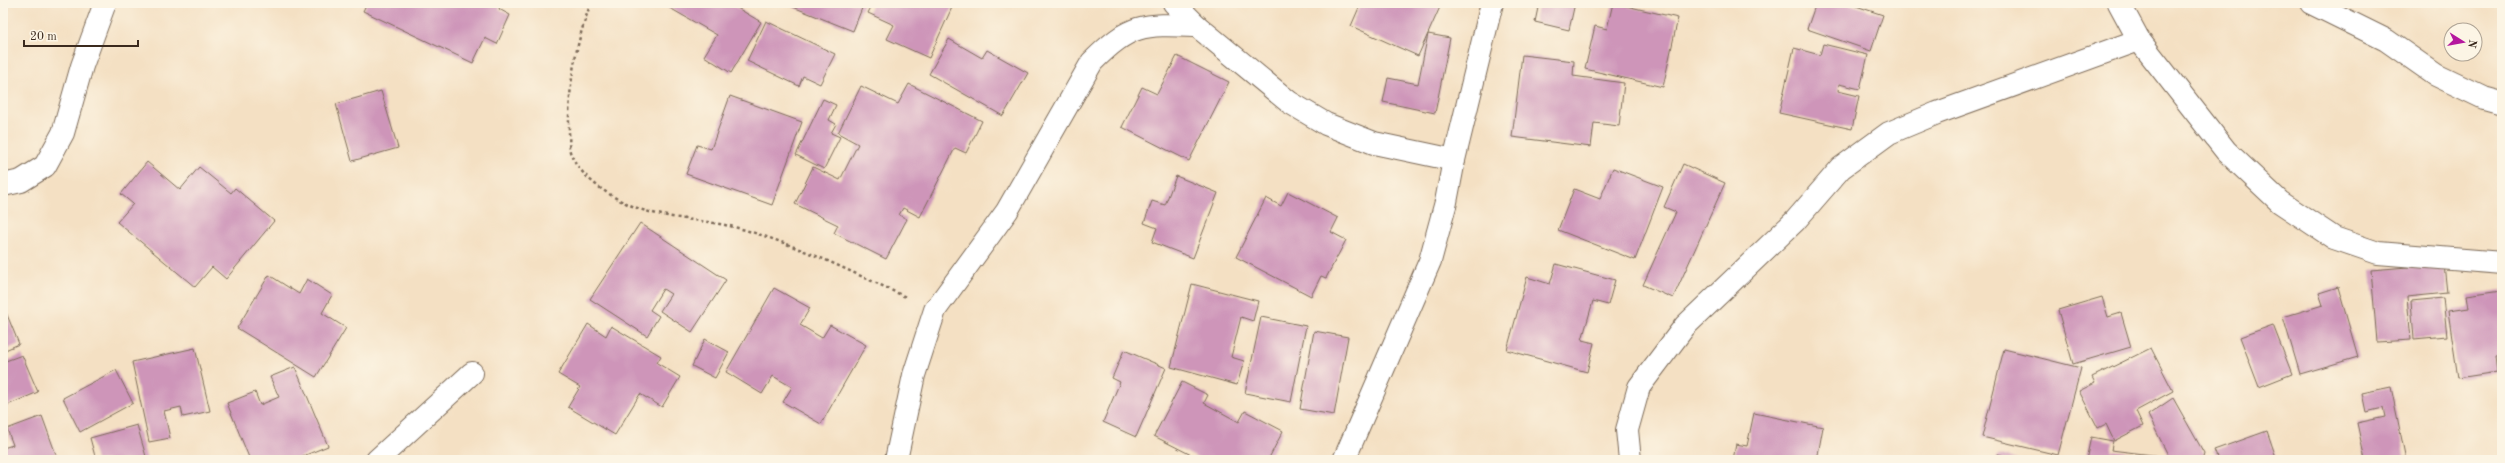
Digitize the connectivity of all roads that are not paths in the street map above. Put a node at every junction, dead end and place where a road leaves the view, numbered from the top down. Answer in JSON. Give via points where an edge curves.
{"nodes":[{"id":1,"x":105,"y":3,"type":"edge"},
{"id":2,"x":1174,"y":3,"type":"edge"},
{"id":3,"x":1492,"y":3,"type":"edge"},
{"id":4,"x":2119,"y":3,"type":"edge"},
{"id":5,"x":2311,"y":3,"type":"edge"},
{"id":6,"x":1197,"y":26,"type":"junction"},
{"id":7,"x":2139,"y":40,"type":"junction"},
{"id":8,"x":2502,"y":103,"type":"edge"},
{"id":9,"x":1454,"y":160,"type":"junction"},
{"id":10,"x":3,"y":185,"type":"edge"},
{"id":11,"x":2502,"y":263,"type":"edge"},
{"id":12,"x":472,"y":373,"type":"dead end"},
{"id":13,"x":377,"y":460,"type":"edge"},
{"id":14,"x":896,"y":460,"type":"edge"},
{"id":15,"x":1344,"y":460,"type":"edge"},
{"id":16,"x":1630,"y":460,"type":"edge"}],
"edges":[{"from":1,"to":10,"type":"street","via":[[82,66],[63,133],[45,166],[21,180]]},
{"from":2,"to":6,"type":"street"},
{"from":3,"to":9,"type":"street"},
{"from":4,"to":7,"type":"street"},
{"from":5,"to":8,"type":"street","via":[[2386,40],[2436,75],[2484,98]]},
{"from":6,"to":9,"type":"street","via":[[1289,102],[1326,124],[1374,143]]},
{"from":6,"to":14,"type":"street","via":[[1162,25],[1136,28],[1111,43],[1092,62],[1007,211],[935,310],[914,375]]},
{"from":7,"to":11,"type":"street","via":[[2226,150],[2280,202],[2334,238],[2378,253]]},
{"from":7,"to":16,"type":"street","via":[[1937,113],[1889,133],[1842,168],[1795,221],[1685,326],[1640,387],[1627,430]]},
{"from":9,"to":15,"type":"street","via":[[1430,261]]},
{"from":12,"to":13,"type":"street"}]}
